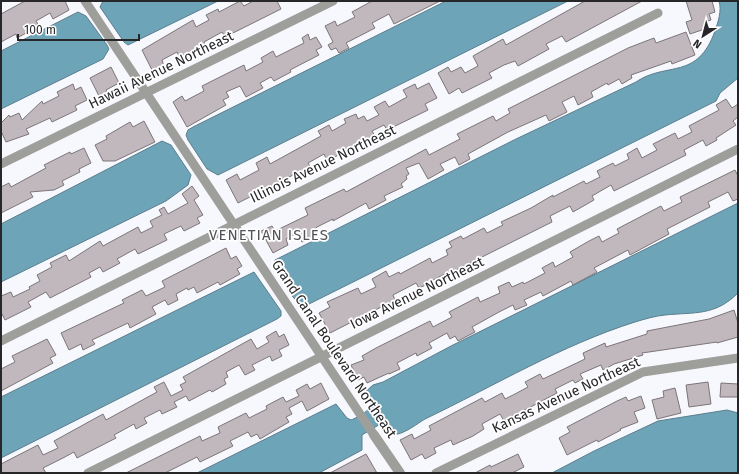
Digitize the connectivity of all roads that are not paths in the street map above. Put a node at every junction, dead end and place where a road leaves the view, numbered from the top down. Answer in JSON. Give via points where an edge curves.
{"nodes":[{"id":1,"x":85,"y":1,"type":"edge"},
{"id":2,"x":333,"y":1,"type":"edge"},
{"id":3,"x":658,"y":13,"type":"dead end"},
{"id":4,"x":147,"y":93,"type":"junction"},
{"id":5,"x":738,"y":149,"type":"edge"},
{"id":6,"x":1,"y":164,"type":"edge"},
{"id":7,"x":233,"y":224,"type":"junction"},
{"id":8,"x":1,"y":340,"type":"edge"},
{"id":9,"x":321,"y":356,"type":"junction"},
{"id":10,"x":738,"y":358,"type":"edge"},
{"id":11,"x":374,"y":435,"type":"joint"},
{"id":12,"x":88,"y":473,"type":"edge"},
{"id":13,"x":400,"y":473,"type":"edge"},
{"id":14,"x":436,"y":473,"type":"edge"}],
"edges":[{"from":1,"to":4,"type":"street","name":"Grand Canal Boulevard Northeast"},
{"from":2,"to":4,"type":"street","name":"Hawaii Avenue Northeast"},
{"from":3,"to":7,"type":"street","name":"Illinois Avenue Northeast"},
{"from":4,"to":6,"type":"street","name":"Hawaii Avenue Northeast"},
{"from":4,"to":7,"type":"street","name":"Grand Canal Boulevard Northeast"},
{"from":5,"to":9,"type":"street","name":"Iowa Avenue Northeast"},
{"from":7,"to":8,"type":"street","name":"Illinois Avenue Northeast"},
{"from":7,"to":9,"type":"street","name":"Grand Canal Boulevard Northeast"},
{"from":9,"to":11,"type":"street","name":"Grand Canal Boulevard Northeast"},
{"from":9,"to":12,"type":"street","name":"Iowa Avenue Northeast"},
{"from":10,"to":14,"type":"street","name":"Kansas Avenue Northeast","via":[[642,372]]},
{"from":11,"to":13,"type":"street","name":"Grand Canal Boulevard Northeast"}]}
